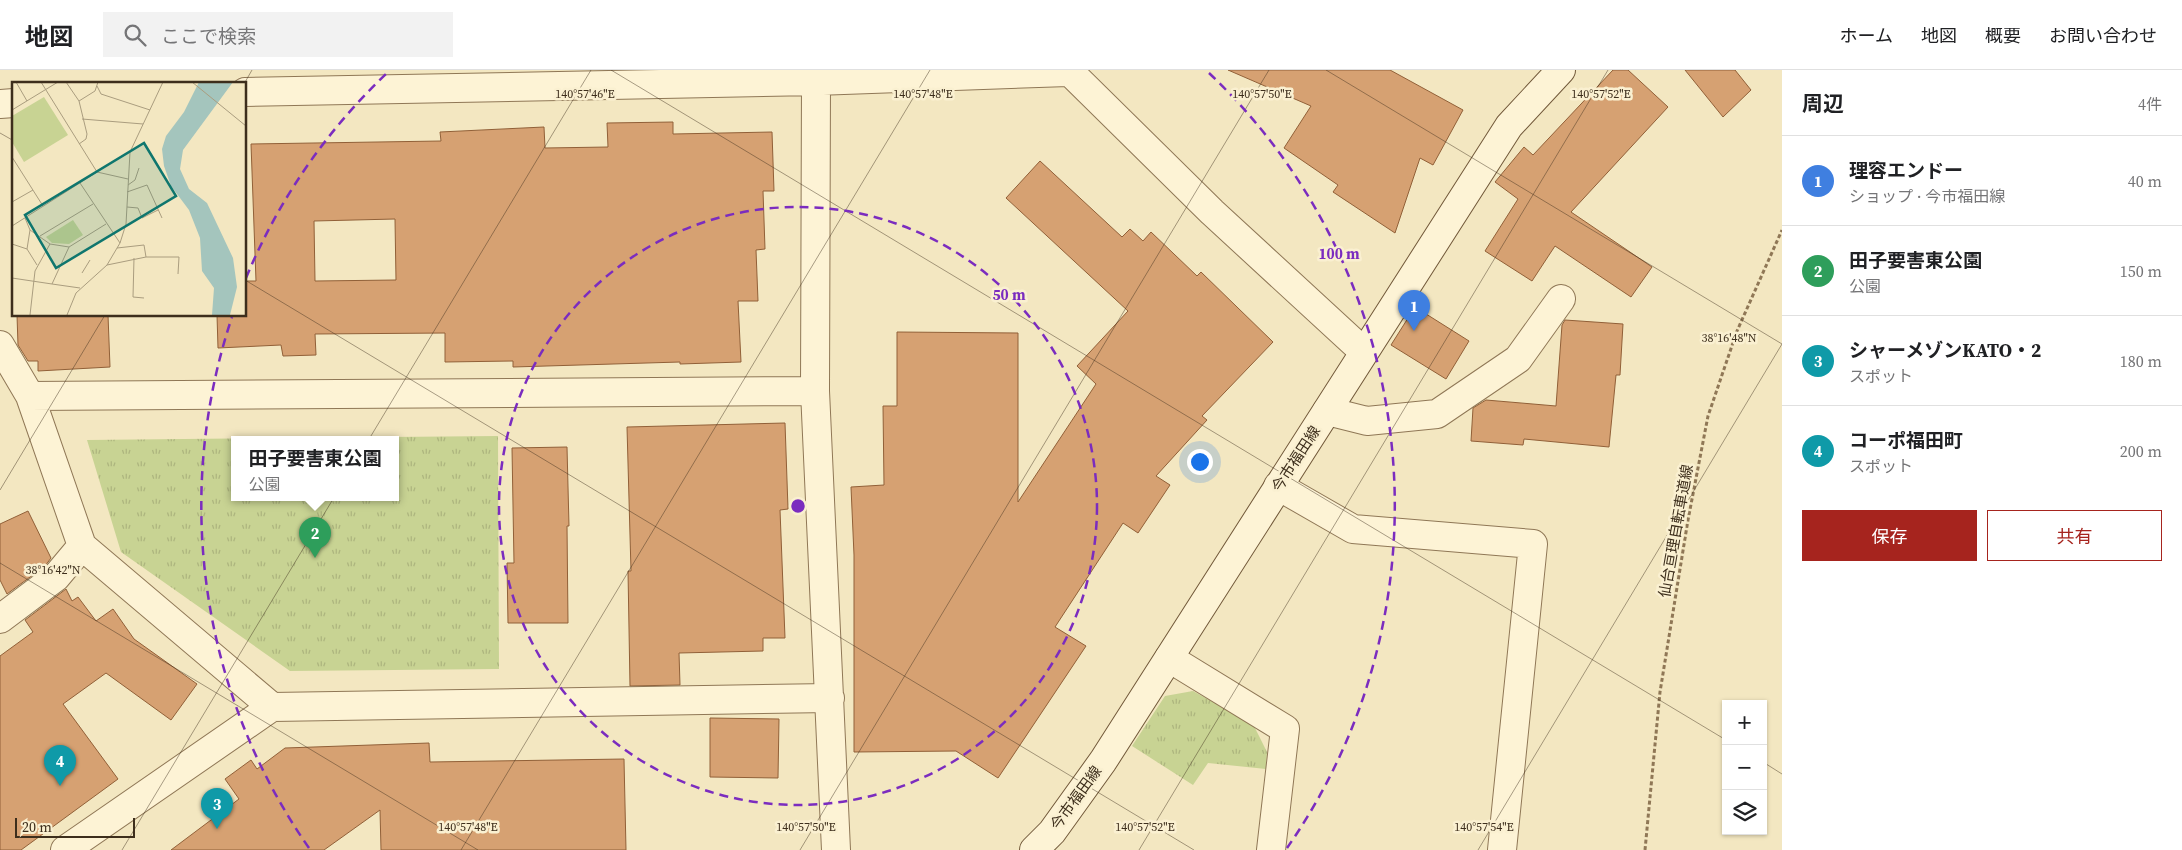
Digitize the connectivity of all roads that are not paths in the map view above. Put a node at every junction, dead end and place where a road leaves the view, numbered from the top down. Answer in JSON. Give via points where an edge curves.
{"nodes":[{"id":1,"x":1561,"y":70,"type":"edge"},
{"id":2,"x":1068,"y":71,"type":"edge"},
{"id":3,"x":816,"y":81,"type":"junction"},
{"id":4,"x":250,"y":84,"type":"edge"},
{"id":5,"x":1561,"y":299,"type":"dead end"},
{"id":6,"x":0,"y":346,"type":"edge"},
{"id":7,"x":1364,"y":352,"type":"junction"},
{"id":8,"x":815,"y":391,"type":"junction"},
{"id":9,"x":30,"y":396,"type":"junction"},
{"id":10,"x":1327,"y":411,"type":"junction"},
{"id":11,"x":1278,"y":486,"type":"junction"},
{"id":12,"x":82,"y":546,"type":"junction"},
{"id":13,"x":0,"y":619,"type":"edge"},
{"id":14,"x":1170,"y":658,"type":"junction"},
{"id":15,"x":830,"y":698,"type":"junction"},
{"id":16,"x":272,"y":707,"type":"junction"},
{"id":17,"x":65,"y":850,"type":"edge"},
{"id":18,"x":836,"y":850,"type":"edge"},
{"id":19,"x":1034,"y":850,"type":"edge"},
{"id":20,"x":1271,"y":850,"type":"edge"},
{"id":21,"x":1502,"y":850,"type":"edge"}],
"edges":[{"from":1,"to":7,"type":"street","name":"今市福田線","via":[[1509,126]]},
{"from":2,"to":3,"type":"street"},
{"from":2,"to":7,"type":"street","via":[[1212,212]]},
{"from":3,"to":4,"type":"street"},
{"from":3,"to":8,"type":"street"},
{"from":5,"to":10,"type":"street","via":[[1518,359],[1437,414],[1367,420]]},
{"from":6,"to":9,"type":"street"},
{"from":7,"to":10,"type":"street","name":"今市福田線"},
{"from":8,"to":9,"type":"street"},
{"from":8,"to":15,"type":"street"},
{"from":9,"to":12,"type":"street"},
{"from":10,"to":11,"type":"street","name":"今市福田線"},
{"from":11,"to":14,"type":"street","name":"今市福田線"},
{"from":11,"to":21,"type":"street","via":[[1354,529],[1533,544]]},
{"from":12,"to":13,"type":"street","via":[[56,578]]},
{"from":12,"to":16,"type":"street"},
{"from":14,"to":19,"type":"street","name":"今市福田線","via":[[1098,769],[1052,832]]},
{"from":14,"to":20,"type":"street","via":[[1285,729]]},
{"from":15,"to":16,"type":"street"},
{"from":15,"to":18,"type":"street"},
{"from":16,"to":17,"type":"street"}]}
